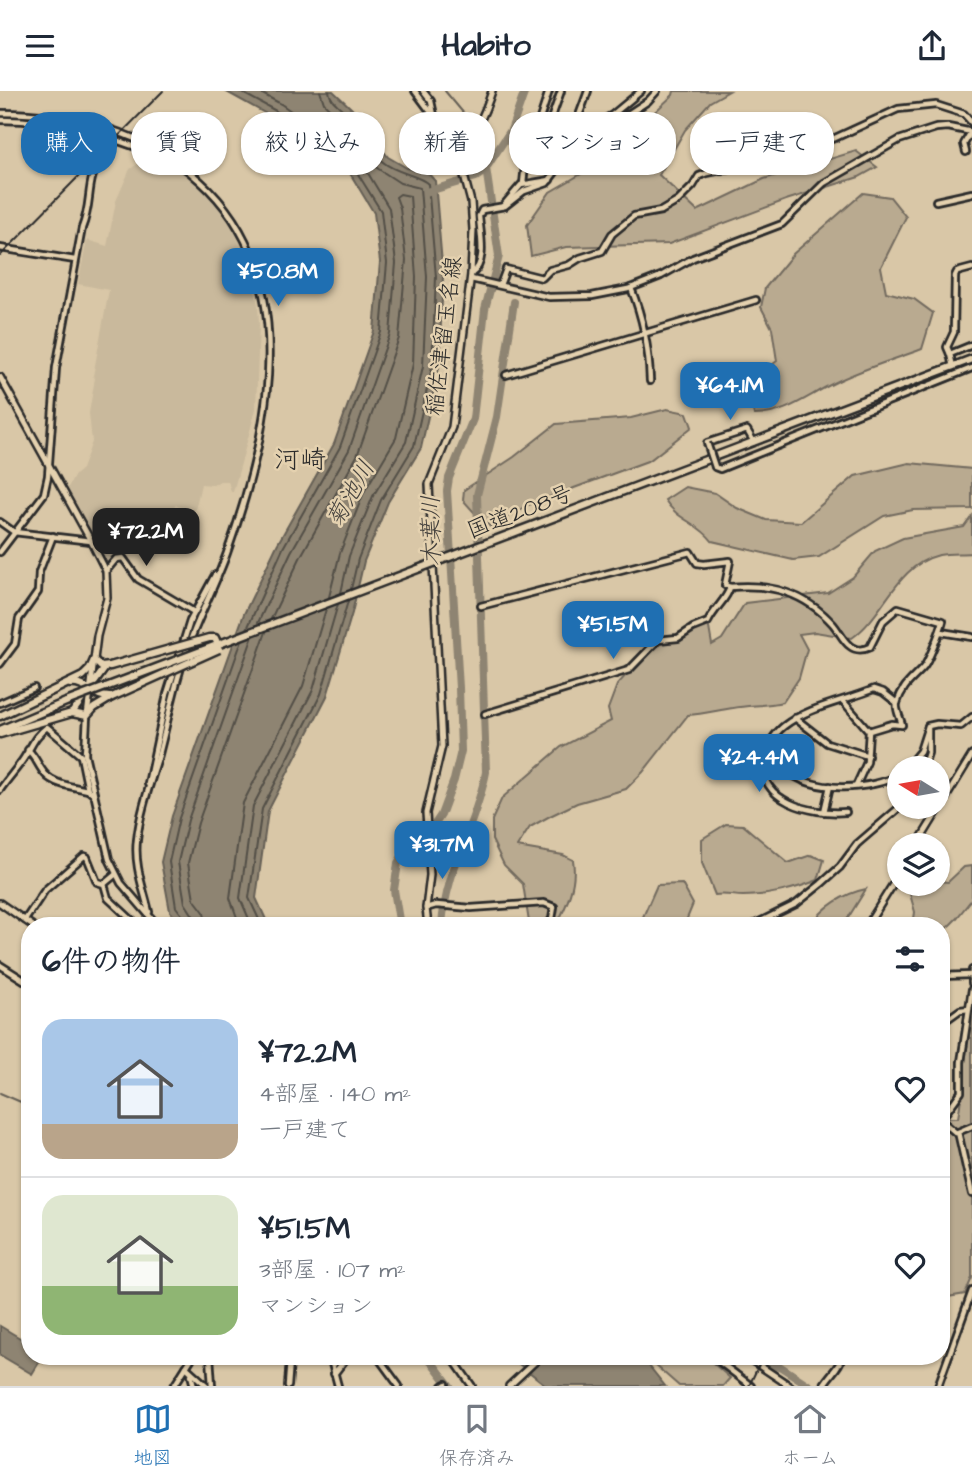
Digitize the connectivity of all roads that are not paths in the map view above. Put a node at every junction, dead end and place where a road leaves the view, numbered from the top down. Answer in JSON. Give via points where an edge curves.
{"nodes":[{"id":1,"x":415,"y":91,"type":"edge"},
{"id":2,"x":423,"y":91,"type":"edge"},
{"id":3,"x":492,"y":91,"type":"edge"},
{"id":4,"x":549,"y":91,"type":"edge"},
{"id":5,"x":561,"y":91,"type":"edge"},
{"id":6,"x":588,"y":91,"type":"edge"},
{"id":7,"x":641,"y":91,"type":"edge"},
{"id":8,"x":657,"y":91,"type":"edge"},
{"id":9,"x":431,"y":112,"type":"edge"},
{"id":10,"x":433,"y":112,"type":"edge"},
{"id":11,"x":485,"y":112,"type":"edge"},
{"id":12,"x":554,"y":112,"type":"edge"},
{"id":13,"x":580,"y":112,"type":"edge"},
{"id":14,"x":616,"y":112,"type":"edge"},
{"id":15,"x":631,"y":112,"type":"edge"},
{"id":16,"x":0,"y":113,"type":"edge"},
{"id":17,"x":0,"y":120,"type":"edge"},
{"id":18,"x":21,"y":122,"type":"edge"},
{"id":19,"x":972,"y":123,"type":"edge"},
{"id":20,"x":971,"y":132,"type":"edge"},
{"id":21,"x":131,"y":137,"type":"edge"},
{"id":22,"x":834,"y":138,"type":"edge"},
{"id":23,"x":966,"y":152,"type":"dead end"},
{"id":24,"x":91,"y":175,"type":"edge"},
{"id":25,"x":193,"y":175,"type":"edge"},
{"id":26,"x":465,"y":175,"type":"edge"},
{"id":27,"x":554,"y":175,"type":"edge"},
{"id":28,"x":703,"y":175,"type":"edge"},
{"id":29,"x":551,"y":180,"type":"junction"},
{"id":30,"x":523,"y":184,"type":"junction"},
{"id":31,"x":972,"y":193,"type":"edge"},
{"id":32,"x":936,"y":201,"type":"dead end"},
{"id":33,"x":502,"y":207,"type":"junction"},
{"id":34,"x":0,"y":248,"type":"edge"},
{"id":35,"x":75,"y":260,"type":"junction"},
{"id":36,"x":972,"y":268,"type":"edge"},
{"id":37,"x":471,"y":276,"type":"junction"},
{"id":38,"x":500,"y":285,"type":"junction"},
{"id":39,"x":631,"y":288,"type":"junction"},
{"id":40,"x":756,"y":300,"type":"dead end"},
{"id":41,"x":645,"y":334,"type":"junction"},
{"id":42,"x":972,"y":345,"type":"edge"},
{"id":43,"x":950,"y":354,"type":"junction"},
{"id":44,"x":972,"y":359,"type":"edge"},
{"id":45,"x":972,"y":368,"type":"edge"},
{"id":46,"x":954,"y":370,"type":"junction"},
{"id":47,"x":506,"y":375,"type":"dead end"},
{"id":48,"x":0,"y":377,"type":"edge"},
{"id":49,"x":650,"y":381,"type":"dead end"},
{"id":50,"x":754,"y":442,"type":"junction"},
{"id":51,"x":48,"y":463,"type":"junction"},
{"id":52,"x":0,"y":522,"type":"edge"},
{"id":53,"x":14,"y":532,"type":"junction"},
{"id":54,"x":53,"y":536,"type":"junction"},
{"id":55,"x":91,"y":541,"type":"junction"},
{"id":56,"x":0,"y":552,"type":"edge"},
{"id":57,"x":222,"y":566,"type":"junction"},
{"id":58,"x":106,"y":571,"type":"junction"},
{"id":59,"x":730,"y":587,"type":"junction"},
{"id":60,"x":481,"y":605,"type":"dead end"},
{"id":61,"x":194,"y":612,"type":"junction"},
{"id":62,"x":940,"y":632,"type":"junction"},
{"id":63,"x":243,"y":636,"type":"junction"},
{"id":64,"x":972,"y":636,"type":"edge"},
{"id":65,"x":218,"y":645,"type":"junction"},
{"id":66,"x":94,"y":660,"type":"junction"},
{"id":67,"x":0,"y":664,"type":"edge"},
{"id":68,"x":107,"y":667,"type":"junction"},
{"id":69,"x":65,"y":684,"type":"junction"},
{"id":70,"x":34,"y":688,"type":"dead end"},
{"id":71,"x":90,"y":690,"type":"junction"},
{"id":72,"x":0,"y":694,"type":"edge"},
{"id":73,"x":113,"y":697,"type":"junction"},
{"id":74,"x":8,"y":698,"type":"junction"},
{"id":75,"x":843,"y":701,"type":"junction"},
{"id":76,"x":0,"y":702,"type":"edge"},
{"id":77,"x":897,"y":703,"type":"junction"},
{"id":78,"x":72,"y":713,"type":"junction"},
{"id":79,"x":485,"y":714,"type":"dead end"},
{"id":80,"x":0,"y":716,"type":"edge"},
{"id":81,"x":88,"y":716,"type":"junction"},
{"id":82,"x":972,"y":717,"type":"edge"},
{"id":83,"x":794,"y":718,"type":"junction"},
{"id":84,"x":928,"y":726,"type":"junction"},
{"id":85,"x":0,"y":730,"type":"edge"},
{"id":86,"x":869,"y":731,"type":"junction"},
{"id":87,"x":776,"y":737,"type":"junction"},
{"id":88,"x":28,"y":750,"type":"junction"},
{"id":89,"x":972,"y":755,"type":"edge"},
{"id":90,"x":868,"y":756,"type":"junction"},
{"id":91,"x":916,"y":756,"type":"edge"},
{"id":92,"x":927,"y":756,"type":"edge"},
{"id":93,"x":887,"y":781,"type":"edge"},
{"id":94,"x":830,"y":786,"type":"junction"},
{"id":95,"x":855,"y":786,"type":"junction"},
{"id":96,"x":149,"y":789,"type":"junction"},
{"id":97,"x":0,"y":790,"type":"edge"},
{"id":98,"x":88,"y":790,"type":"junction"},
{"id":99,"x":94,"y":796,"type":"junction"},
{"id":100,"x":824,"y":812,"type":"junction"},
{"id":101,"x":846,"y":812,"type":"dead end"},
{"id":102,"x":887,"y":818,"type":"edge"},
{"id":103,"x":924,"y":833,"type":"edge"},
{"id":104,"x":116,"y":874,"type":"junction"},
{"id":105,"x":104,"y":884,"type":"junction"},
{"id":106,"x":887,"y":894,"type":"edge"},
{"id":107,"x":0,"y":903,"type":"edge"},
{"id":108,"x":426,"y":908,"type":"junction"},
{"id":109,"x":149,"y":912,"type":"junction"},
{"id":110,"x":21,"y":917,"type":"edge"},
{"id":111,"x":28,"y":917,"type":"edge"},
{"id":112,"x":128,"y":917,"type":"edge"},
{"id":113,"x":152,"y":917,"type":"edge"},
{"id":114,"x":427,"y":917,"type":"edge"},
{"id":115,"x":552,"y":917,"type":"edge"},
{"id":116,"x":769,"y":917,"type":"edge"},
{"id":117,"x":873,"y":917,"type":"edge"},
{"id":118,"x":0,"y":965,"type":"edge"},
{"id":119,"x":971,"y":972,"type":"edge"},
{"id":120,"x":950,"y":975,"type":"edge"},
{"id":121,"x":21,"y":978,"type":"edge"},
{"id":122,"x":972,"y":983,"type":"edge"},
{"id":123,"x":972,"y":989,"type":"edge"},
{"id":124,"x":969,"y":1009,"type":"junction"},
{"id":125,"x":950,"y":1017,"type":"edge"},
{"id":126,"x":969,"y":1031,"type":"edge"},
{"id":127,"x":950,"y":1107,"type":"edge"},
{"id":128,"x":972,"y":1126,"type":"edge"},
{"id":129,"x":950,"y":1127,"type":"edge"},
{"id":130,"x":958,"y":1132,"type":"junction"},
{"id":131,"x":972,"y":1194,"type":"edge"},
{"id":132,"x":972,"y":1291,"type":"edge"},
{"id":133,"x":950,"y":1352,"type":"edge"},
{"id":134,"x":210,"y":1365,"type":"edge"},
{"id":135,"x":290,"y":1365,"type":"edge"},
{"id":136,"x":332,"y":1365,"type":"edge"},
{"id":137,"x":341,"y":1365,"type":"edge"},
{"id":138,"x":384,"y":1365,"type":"edge"},
{"id":139,"x":457,"y":1365,"type":"edge"},
{"id":140,"x":531,"y":1365,"type":"edge"},
{"id":141,"x":724,"y":1365,"type":"edge"},
{"id":142,"x":758,"y":1365,"type":"edge"},
{"id":143,"x":838,"y":1365,"type":"edge"},
{"id":144,"x":946,"y":1365,"type":"edge"},
{"id":145,"x":186,"y":1367,"type":"joint"},
{"id":146,"x":191,"y":1374,"type":"junction"},
{"id":147,"x":334,"y":1374,"type":"junction"},
{"id":148,"x":174,"y":1386,"type":"edge"},
{"id":149,"x":194,"y":1386,"type":"edge"},
{"id":150,"x":210,"y":1386,"type":"edge"},
{"id":151,"x":288,"y":1386,"type":"edge"},
{"id":152,"x":338,"y":1386,"type":"edge"},
{"id":153,"x":399,"y":1386,"type":"edge"},
{"id":154,"x":470,"y":1386,"type":"edge"},
{"id":155,"x":509,"y":1386,"type":"edge"},
{"id":156,"x":751,"y":1386,"type":"edge"},
{"id":157,"x":790,"y":1386,"type":"edge"},
{"id":158,"x":823,"y":1386,"type":"edge"},
{"id":159,"x":938,"y":1386,"type":"edge"}],
"edges":[{"from":1,"to":9,"type":"street"},
{"from":2,"to":10,"type":"street"},
{"from":3,"to":11,"type":"main road"},
{"from":4,"to":30,"type":"street"},
{"from":5,"to":12,"type":"street"},
{"from":6,"to":13,"type":"street"},
{"from":7,"to":14,"type":"street"},
{"from":8,"to":15,"type":"street"},
{"from":16,"to":21,"type":"street","via":[[62,117]]},
{"from":17,"to":18,"type":"street"},
{"from":19,"to":22,"type":"street","via":[[964,114],[936,106],[898,109]]},
{"from":20,"to":23,"type":"street","via":[[964,144]]},
{"from":20,"to":39,"type":"street","via":[[936,128],[899,140],[824,183],[782,224]]},
{"from":24,"to":35,"type":"street","via":[[89,211]]},
{"from":25,"to":57,"type":"street","via":[[220,200],[239,227],[260,283],[269,341],[263,421]]},
{"from":26,"to":37,"type":"main road","name":"稲佐津留玉名線","via":[[473,230]]},
{"from":27,"to":29,"type":"street"},
{"from":28,"to":38,"type":"street","via":[[673,204],[634,216],[612,234],[601,251],[550,270],[542,278],[506,269]]},
{"from":29,"to":30,"type":"street"},
{"from":29,"to":33,"type":"street"},
{"from":30,"to":33,"type":"street"},
{"from":31,"to":32,"type":"street"},
{"from":33,"to":37,"type":"street","via":[[482,210],[480,266]]},
{"from":34,"to":35,"type":"street"},
{"from":35,"to":51,"type":"street","via":[[56,368]]},
{"from":36,"to":43,"type":"street","via":[[955,276]]},
{"from":37,"to":38,"type":"street"},
{"from":37,"to":108,"type":"main road","name":"稲佐津留玉名線","via":[[452,427],[429,484],[443,746],[428,802]]},
{"from":38,"to":39,"type":"street","via":[[548,297]]},
{"from":39,"to":41,"type":"street"},
{"from":40,"to":41,"type":"street"},
{"from":41,"to":47,"type":"street"},
{"from":41,"to":49,"type":"street"},
{"from":42,"to":43,"type":"street"},
{"from":43,"to":46,"type":"street"},
{"from":44,"to":46,"type":"highway","name":"国道208号"},
{"from":45,"to":46,"type":"street"},
{"from":46,"to":50,"type":"highway","name":"国道208号"},
{"from":46,"to":50,"type":"street","bridge":true,"via":[[720,469],[715,467],[707,443],[747,430]]},
{"from":48,"to":51,"type":"main road"},
{"from":50,"to":63,"type":"highway","name":"国道208号","bridge":true},
{"from":51,"to":53,"type":"street","via":[[44,494]]},
{"from":51,"to":55,"type":"main road"},
{"from":52,"to":53,"type":"street"},
{"from":53,"to":54,"type":"street"},
{"from":53,"to":56,"type":"street"},
{"from":54,"to":55,"type":"street"},
{"from":54,"to":67,"type":"street","via":[[39,572],[38,592],[19,619],[15,644]]},
{"from":55,"to":58,"type":"main road"},
{"from":57,"to":61,"type":"street"},
{"from":57,"to":96,"type":"street","via":[[191,637]]},
{"from":58,"to":61,"type":"street","via":[[123,558],[138,579]]},
{"from":58,"to":66,"type":"main road","via":[[107,598]]},
{"from":59,"to":60,"type":"street","via":[[725,585],[730,561],[697,563],[690,552]]},
{"from":59,"to":62,"type":"street","via":[[768,586],[801,599],[859,650],[870,647],[883,621],[898,608],[943,621]]},
{"from":59,"to":79,"type":"street","via":[[729,596],[708,622],[678,638],[658,640],[629,670]]},
{"from":61,"to":96,"type":"street","via":[[167,694]]},
{"from":62,"to":64,"type":"street"},
{"from":62,"to":77,"type":"street","via":[[925,666],[906,683]]},
{"from":63,"to":65,"type":"highway","name":"国道208号","bridge":true},
{"from":63,"to":73,"type":"highway","bridge":true},
{"from":65,"to":68,"type":"highway","bridge":true,"via":[[215,638],[209,638]]},
{"from":65,"to":85,"type":"highway","name":"国道208号","bridge":true},
{"from":66,"to":68,"type":"highway"},
{"from":66,"to":69,"type":"highway","via":[[83,676]]},
{"from":66,"to":71,"type":"main road"},
{"from":68,"to":71,"type":"highway"},
{"from":69,"to":71,"type":"highway","via":[[76,683]]},
{"from":69,"to":80,"type":"highway"},
{"from":70,"to":74,"type":"street"},
{"from":71,"to":73,"type":"highway","via":[[100,697]]},
{"from":71,"to":78,"type":"highway"},
{"from":71,"to":81,"type":"main road"},
{"from":72,"to":74,"type":"street"},
{"from":73,"to":81,"type":"highway"},
{"from":74,"to":76,"type":"street"},
{"from":75,"to":77,"type":"street","via":[[874,689]]},
{"from":75,"to":83,"type":"street"},
{"from":75,"to":86,"type":"street"},
{"from":77,"to":86,"type":"street","via":[[902,725]]},
{"from":78,"to":81,"type":"highway"},
{"from":78,"to":85,"type":"highway"},
{"from":81,"to":99,"type":"street","via":[[85,754]]},
{"from":82,"to":84,"type":"street","via":[[961,726]]},
{"from":83,"to":87,"type":"street"},
{"from":83,"to":90,"type":"street","via":[[827,743]]},
{"from":84,"to":91,"type":"street"},
{"from":84,"to":92,"type":"street"},
{"from":86,"to":90,"type":"street"},
{"from":87,"to":94,"type":"street","via":[[788,771],[804,781]]},
{"from":87,"to":100,"type":"street","via":[[765,752],[768,785],[783,800]]},
{"from":88,"to":97,"type":"street"},
{"from":88,"to":98,"type":"street","via":[[46,776]]},
{"from":88,"to":98,"type":"street","via":[[35,736],[47,727],[80,756]]},
{"from":89,"to":103,"type":"main road"},
{"from":90,"to":95,"type":"street"},
{"from":93,"to":95,"type":"street"},
{"from":94,"to":95,"type":"street"},
{"from":94,"to":100,"type":"street"},
{"from":96,"to":109,"type":"street","via":[[136,853]]},
{"from":98,"to":99,"type":"street"},
{"from":99,"to":104,"type":"street"},
{"from":100,"to":101,"type":"street"},
{"from":102,"to":116,"type":"street","via":[[821,884]]},
{"from":104,"to":105,"type":"street"},
{"from":104,"to":109,"type":"street"},
{"from":105,"to":111,"type":"street","via":[[97,882],[84,856],[46,890]]},
{"from":105,"to":112,"type":"street","via":[[108,898]]},
{"from":106,"to":117,"type":"main road"},
{"from":107,"to":110,"type":"main road"},
{"from":108,"to":114,"type":"main road","name":"稲佐津留玉名線"},
{"from":108,"to":115,"type":"street","via":[[544,902],[554,907]]},
{"from":109,"to":113,"type":"street"},
{"from":118,"to":121,"type":"street"},
{"from":119,"to":120,"type":"street"},
{"from":119,"to":122,"type":"street"},
{"from":123,"to":124,"type":"street"},
{"from":124,"to":125,"type":"street"},
{"from":124,"to":126,"type":"street"},
{"from":126,"to":127,"type":"street","via":[[961,1062],[961,1092]]},
{"from":128,"to":130,"type":"street"},
{"from":129,"to":130,"type":"street"},
{"from":130,"to":131,"type":"street"},
{"from":132,"to":133,"type":"street"},
{"from":134,"to":150,"type":"street"},
{"from":135,"to":151,"type":"street"},
{"from":136,"to":147,"type":"street"},
{"from":137,"to":147,"type":"street"},
{"from":138,"to":153,"type":"street"},
{"from":139,"to":154,"type":"street"},
{"from":140,"to":155,"type":"main road"},
{"from":141,"to":156,"type":"street"},
{"from":142,"to":157,"type":"main road"},
{"from":143,"to":158,"type":"street"},
{"from":144,"to":159,"type":"street"},
{"from":145,"to":146,"type":"street"},
{"from":145,"to":148,"type":"street"},
{"from":146,"to":149,"type":"street"},
{"from":146,"to":150,"type":"street"},
{"from":147,"to":152,"type":"street"}]}
